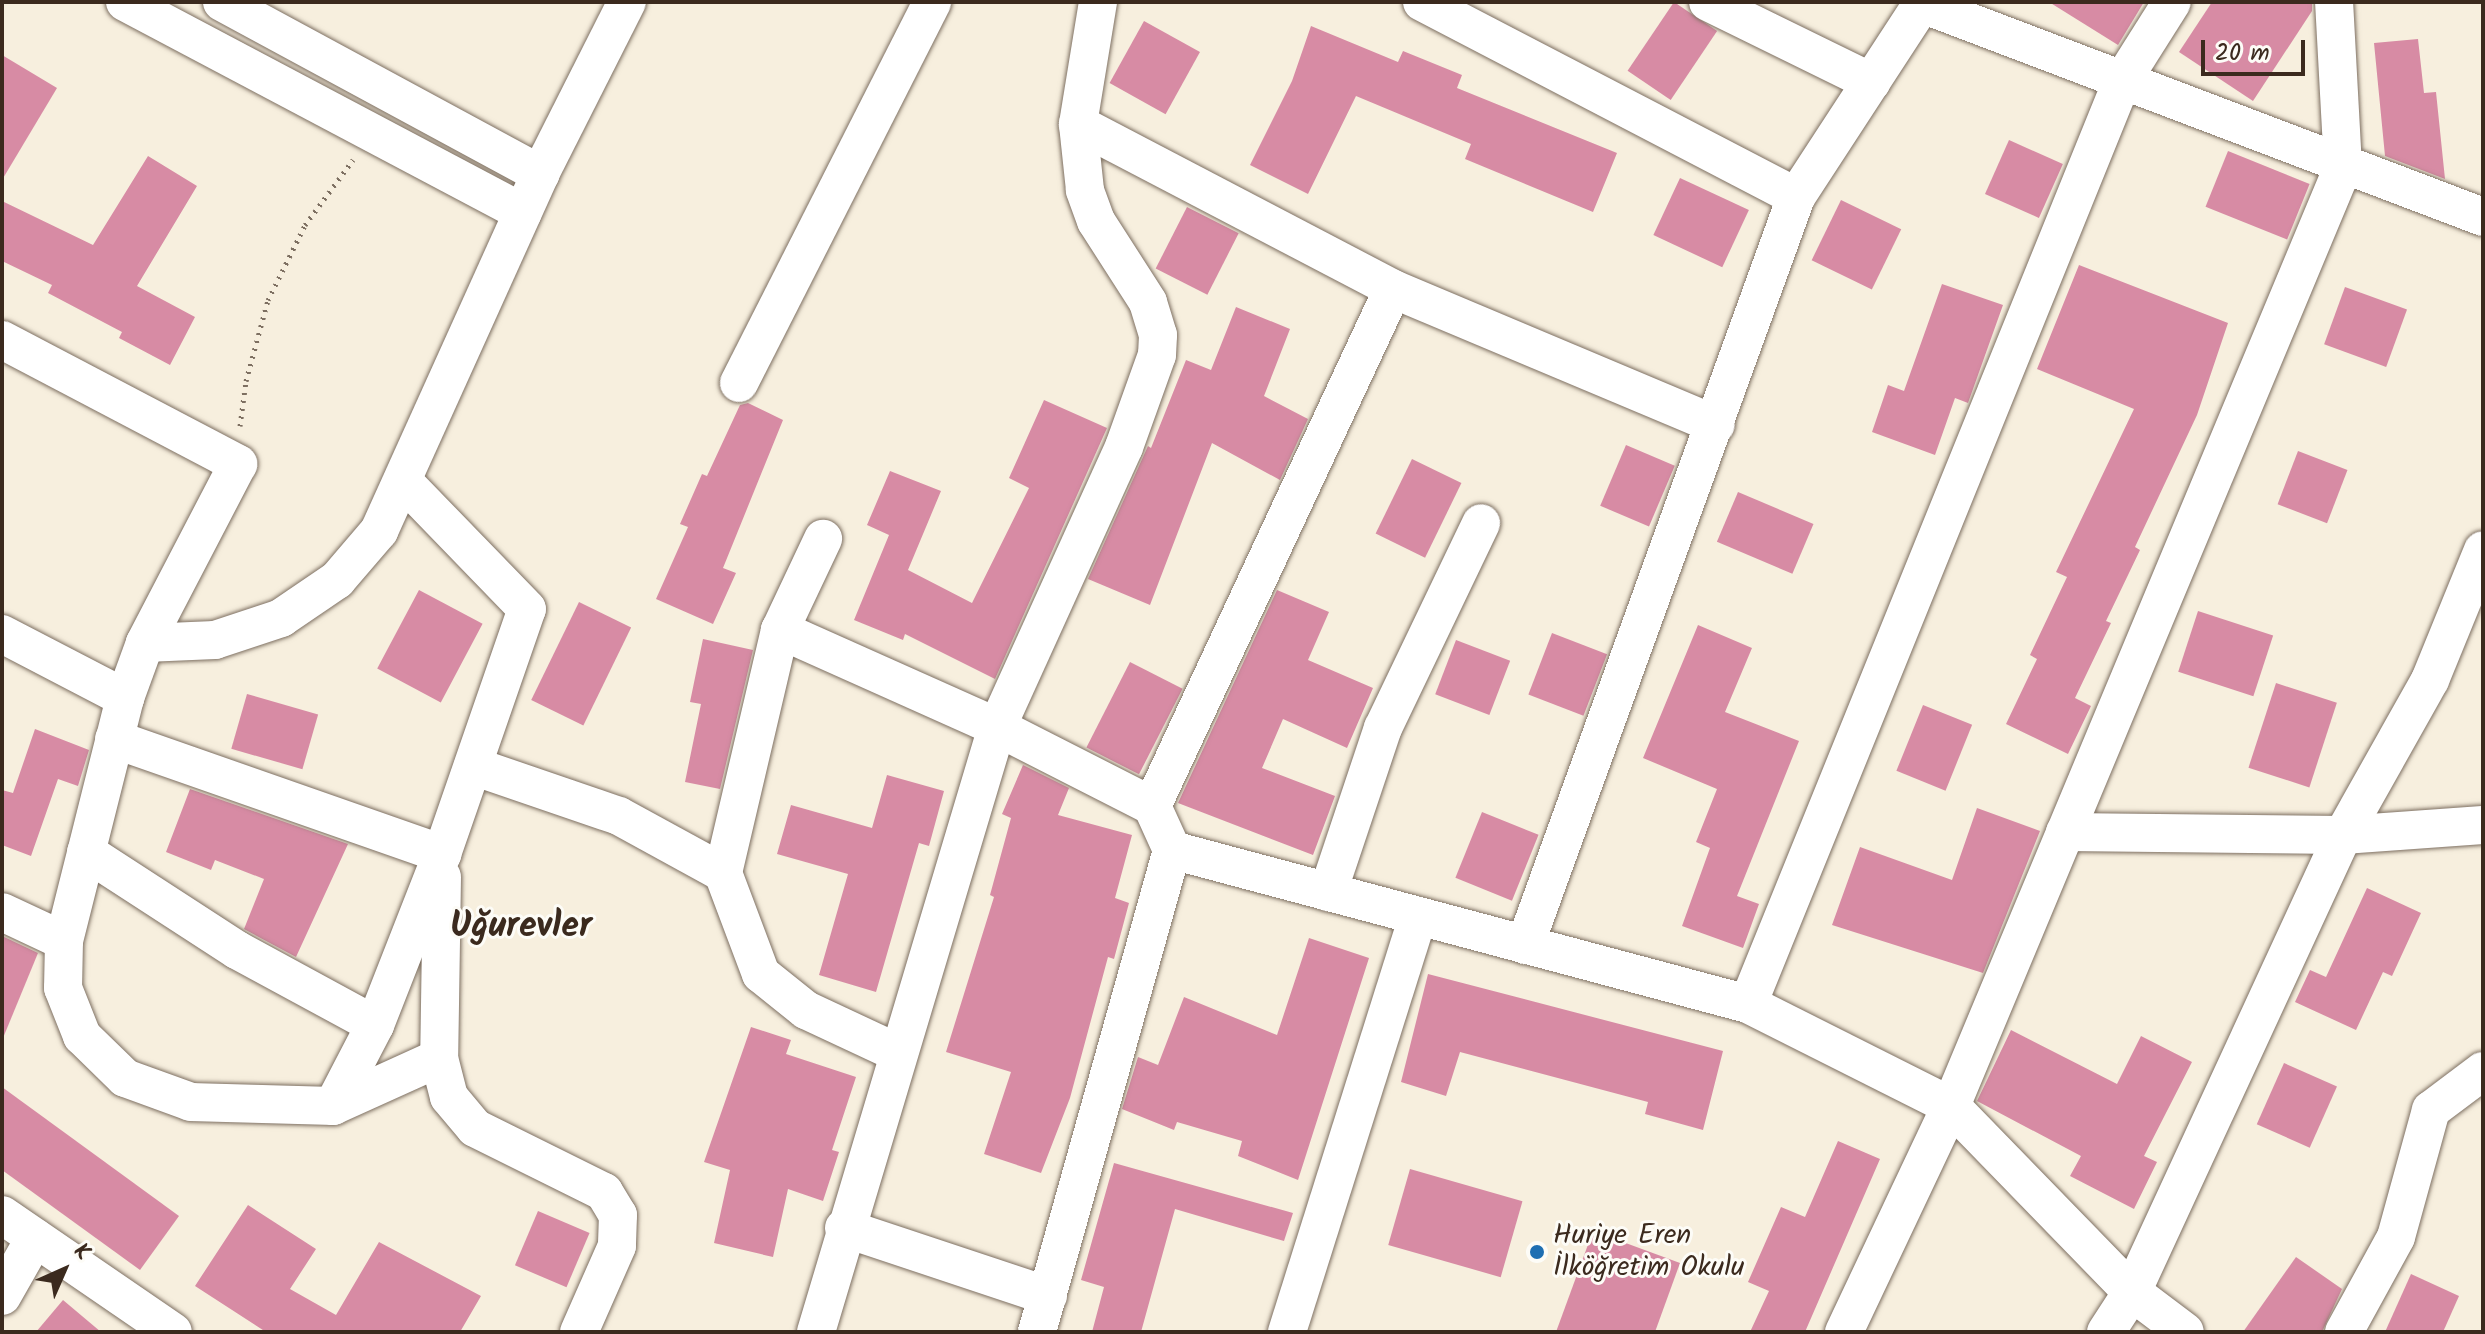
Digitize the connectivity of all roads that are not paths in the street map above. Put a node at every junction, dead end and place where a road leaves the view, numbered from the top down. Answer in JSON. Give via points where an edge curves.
{"nodes":[{"id":1,"x":125,"y":2,"type":"edge"},
{"id":2,"x":222,"y":2,"type":"edge"},
{"id":3,"x":627,"y":2,"type":"edge"},
{"id":4,"x":932,"y":2,"type":"edge"},
{"id":5,"x":1098,"y":2,"type":"edge"},
{"id":6,"x":1422,"y":2,"type":"edge"},
{"id":7,"x":1708,"y":2,"type":"edge"},
{"id":8,"x":2172,"y":2,"type":"edge"},
{"id":9,"x":2334,"y":2,"type":"edge"},
{"id":10,"x":1922,"y":3,"type":"edge"},
{"id":11,"x":269,"y":13,"type":"edge"},
{"id":12,"x":2122,"y":81,"type":"junction"},
{"id":13,"x":1871,"y":82,"type":"junction"},
{"id":14,"x":1078,"y":124,"type":"junction"},
{"id":15,"x":2343,"y":167,"type":"junction"},
{"id":16,"x":540,"y":174,"type":"junction"},
{"id":17,"x":1796,"y":197,"type":"junction"},
{"id":18,"x":523,"y":213,"type":"junction"},
{"id":19,"x":2483,"y":217,"type":"edge"},
{"id":20,"x":1393,"y":289,"type":"junction"},
{"id":21,"x":2,"y":340,"type":"edge"},
{"id":22,"x":739,"y":383,"type":"dead end"},
{"id":23,"x":1716,"y":425,"type":"junction"},
{"id":24,"x":404,"y":482,"type":"junction"},
{"id":25,"x":1481,"y":523,"type":"dead end"},
{"id":26,"x":823,"y":539,"type":"dead end"},
{"id":27,"x":2483,"y":550,"type":"edge"},
{"id":28,"x":780,"y":630,"type":"junction"},
{"id":29,"x":2,"y":634,"type":"edge"},
{"id":30,"x":145,"y":643,"type":"junction"},
{"id":31,"x":125,"y":698,"type":"junction"},
{"id":32,"x":997,"y":727,"type":"junction"},
{"id":33,"x":114,"y":739,"type":"junction"},
{"id":34,"x":473,"y":766,"type":"junction"},
{"id":35,"x":1152,"y":806,"type":"junction"},
{"id":36,"x":2483,"y":825,"type":"edge"},
{"id":37,"x":2065,"y":832,"type":"junction"},
{"id":38,"x":2343,"y":835,"type":"junction"},
{"id":39,"x":1172,"y":850,"type":"junction"},
{"id":40,"x":86,"y":852,"type":"junction"},
{"id":41,"x":442,"y":854,"type":"junction"},
{"id":42,"x":723,"y":873,"type":"junction"},
{"id":43,"x":1328,"y":892,"type":"junction"},
{"id":44,"x":2,"y":912,"type":"edge"},
{"id":45,"x":1418,"y":916,"type":"junction"},
{"id":46,"x":64,"y":941,"type":"junction"},
{"id":47,"x":1525,"y":945,"type":"junction"},
{"id":48,"x":1748,"y":1004,"type":"junction"},
{"id":49,"x":375,"y":1025,"type":"junction"},
{"id":50,"x":898,"y":1053,"type":"junction"},
{"id":51,"x":439,"y":1058,"type":"junction"},
{"id":52,"x":2483,"y":1071,"type":"edge"},
{"id":53,"x":333,"y":1106,"type":"junction"},
{"id":54,"x":1951,"y":1106,"type":"junction"},
{"id":55,"x":2,"y":1215,"type":"edge"},
{"id":56,"x":844,"y":1228,"type":"junction"},
{"id":57,"x":35,"y":1238,"type":"junction"},
{"id":58,"x":2132,"y":1292,"type":"junction"},
{"id":59,"x":2,"y":1296,"type":"edge"},
{"id":60,"x":1048,"y":1296,"type":"junction"},
{"id":61,"x":173,"y":1332,"type":"edge"},
{"id":62,"x":579,"y":1332,"type":"edge"},
{"id":63,"x":816,"y":1332,"type":"edge"},
{"id":64,"x":1037,"y":1332,"type":"edge"},
{"id":65,"x":1287,"y":1332,"type":"edge"},
{"id":66,"x":1844,"y":1332,"type":"edge"},
{"id":67,"x":2106,"y":1332,"type":"edge"},
{"id":68,"x":2185,"y":1332,"type":"edge"},
{"id":69,"x":2344,"y":1332,"type":"edge"}],
"edges":[{"from":1,"to":18,"type":"street"},
{"from":2,"to":11,"type":"street"},
{"from":3,"to":16,"type":"street"},
{"from":4,"to":22,"type":"street"},
{"from":5,"to":14,"type":"street"},
{"from":6,"to":17,"type":"street"},
{"from":7,"to":13,"type":"street"},
{"from":8,"to":12,"type":"street"},
{"from":9,"to":15,"type":"street"},
{"from":10,"to":12,"type":"street"},
{"from":10,"to":13,"type":"street"},
{"from":11,"to":16,"type":"street"},
{"from":12,"to":15,"type":"street"},
{"from":12,"to":48,"type":"street"},
{"from":13,"to":17,"type":"street"},
{"from":14,"to":20,"type":"street"},
{"from":14,"to":32,"type":"street","via":[[1083,179],[1096,221],[1148,302],[1158,335],[1157,355],[1124,447]]},
{"from":15,"to":19,"type":"street"},
{"from":15,"to":37,"type":"street"},
{"from":16,"to":18,"type":"street"},
{"from":17,"to":23,"type":"street"},
{"from":18,"to":24,"type":"street"},
{"from":20,"to":23,"type":"street"},
{"from":20,"to":35,"type":"street"},
{"from":21,"to":30,"type":"street","via":[[238,464]]},
{"from":23,"to":47,"type":"street"},
{"from":24,"to":30,"type":"street","via":[[359,557],[311,600],[249,632],[180,645]]},
{"from":24,"to":34,"type":"street","via":[[527,609]]},
{"from":25,"to":43,"type":"street","via":[[1383,728]]},
{"from":26,"to":28,"type":"street"},
{"from":27,"to":38,"type":"street","via":[[2430,680]]},
{"from":28,"to":32,"type":"street"},
{"from":28,"to":42,"type":"street"},
{"from":29,"to":31,"type":"street"},
{"from":30,"to":31,"type":"street"},
{"from":31,"to":33,"type":"street"},
{"from":32,"to":35,"type":"street"},
{"from":32,"to":50,"type":"street"},
{"from":33,"to":40,"type":"street"},
{"from":33,"to":41,"type":"street"},
{"from":34,"to":41,"type":"street"},
{"from":34,"to":42,"type":"street","via":[[619,816]]},
{"from":35,"to":39,"type":"street"},
{"from":36,"to":38,"type":"street"},
{"from":37,"to":38,"type":"street"},
{"from":37,"to":54,"type":"street"},
{"from":38,"to":58,"type":"street"},
{"from":39,"to":43,"type":"street"},
{"from":39,"to":60,"type":"street"},
{"from":40,"to":46,"type":"street"},
{"from":40,"to":49,"type":"street","via":[[237,950]]},
{"from":41,"to":49,"type":"street"},
{"from":41,"to":51,"type":"street"},
{"from":42,"to":50,"type":"street","via":[[761,974],[806,1010]]},
{"from":43,"to":45,"type":"street"},
{"from":44,"to":46,"type":"street"},
{"from":45,"to":47,"type":"street"},
{"from":45,"to":65,"type":"street"},
{"from":46,"to":53,"type":"street","via":[[63,988],[82,1036],[125,1078],[191,1102]]},
{"from":47,"to":48,"type":"street"},
{"from":48,"to":54,"type":"street"},
{"from":49,"to":53,"type":"street"},
{"from":50,"to":56,"type":"street"},
{"from":51,"to":53,"type":"street"},
{"from":51,"to":62,"type":"street","via":[[449,1097],[475,1128],[555,1164],[612,1203],[620,1225],[617,1246]]},
{"from":52,"to":69,"type":"street","via":[[2431,1110],[2396,1237]]},
{"from":54,"to":58,"type":"street"},
{"from":54,"to":66,"type":"street"},
{"from":55,"to":57,"type":"street"},
{"from":56,"to":60,"type":"street"},
{"from":56,"to":63,"type":"street"},
{"from":57,"to":59,"type":"street"},
{"from":57,"to":61,"type":"street"},
{"from":58,"to":67,"type":"street"},
{"from":58,"to":68,"type":"street"},
{"from":60,"to":64,"type":"street"}]}
